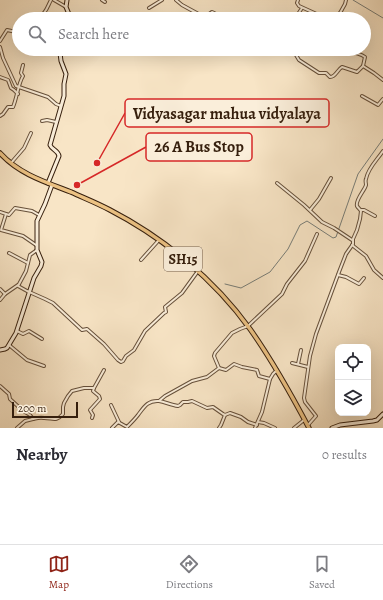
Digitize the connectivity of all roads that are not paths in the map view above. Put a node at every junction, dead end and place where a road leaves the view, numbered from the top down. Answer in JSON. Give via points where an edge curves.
{"nodes":[{"id":1,"x":51,"y":0,"type":"edge"},
{"id":2,"x":54,"y":0,"type":"edge"},
{"id":3,"x":67,"y":0,"type":"edge"},
{"id":4,"x":102,"y":0,"type":"edge"},
{"id":5,"x":162,"y":0,"type":"edge"},
{"id":6,"x":176,"y":0,"type":"edge"},
{"id":7,"x":298,"y":0,"type":"edge"},
{"id":8,"x":346,"y":0,"type":"edge"},
{"id":9,"x":105,"y":2,"type":"dead end"},
{"id":10,"x":66,"y":7,"type":"junction"},
{"id":11,"x":149,"y":8,"type":"dead end"},
{"id":12,"x":302,"y":8,"type":"junction"},
{"id":13,"x":44,"y":12,"type":"edge"},
{"id":14,"x":68,"y":12,"type":"edge"},
{"id":15,"x":195,"y":12,"type":"edge"},
{"id":16,"x":299,"y":12,"type":"edge"},
{"id":17,"x":312,"y":12,"type":"edge"},
{"id":18,"x":341,"y":12,"type":"edge"},
{"id":19,"x":12,"y":31,"type":"edge"},
{"id":20,"x":0,"y":42,"type":"edge"},
{"id":21,"x":0,"y":47,"type":"edge"},
{"id":22,"x":60,"y":56,"type":"edge"},
{"id":23,"x":297,"y":56,"type":"edge"},
{"id":24,"x":364,"y":56,"type":"edge"},
{"id":25,"x":23,"y":65,"type":"dead end"},
{"id":26,"x":363,"y":66,"type":"junction"},
{"id":27,"x":0,"y":78,"type":"edge"},
{"id":28,"x":383,"y":80,"type":"edge"},
{"id":29,"x":19,"y":88,"type":"junction"},
{"id":30,"x":18,"y":94,"type":"junction"},
{"id":31,"x":362,"y":96,"type":"dead end"},
{"id":32,"x":383,"y":99,"type":"edge"},
{"id":33,"x":61,"y":106,"type":"junction"},
{"id":34,"x":0,"y":116,"type":"edge"},
{"id":35,"x":42,"y":121,"type":"dead end"},
{"id":36,"x":57,"y":122,"type":"junction"},
{"id":37,"x":31,"y":133,"type":"dead end"},
{"id":38,"x":383,"y":151,"type":"edge"},
{"id":39,"x":0,"y":153,"type":"edge"},
{"id":40,"x":10,"y":163,"type":"junction"},
{"id":41,"x":331,"y":178,"type":"dead end"},
{"id":42,"x":277,"y":183,"type":"dead end"},
{"id":43,"x":50,"y":184,"type":"junction"},
{"id":44,"x":310,"y":210,"type":"junction"},
{"id":45,"x":361,"y":210,"type":"junction"},
{"id":46,"x":0,"y":212,"type":"edge"},
{"id":47,"x":6,"y":214,"type":"junction"},
{"id":48,"x":39,"y":214,"type":"junction"},
{"id":49,"x":375,"y":216,"type":"dead end"},
{"id":50,"x":1,"y":231,"type":"edge"},
{"id":51,"x":317,"y":234,"type":"dead end"},
{"id":52,"x":159,"y":240,"type":"junction"},
{"id":53,"x":353,"y":240,"type":"junction"},
{"id":54,"x":37,"y":245,"type":"junction"},
{"id":55,"x":352,"y":245,"type":"junction"},
{"id":56,"x":37,"y":250,"type":"junction"},
{"id":57,"x":9,"y":253,"type":"dead end"},
{"id":58,"x":142,"y":260,"type":"dead end"},
{"id":59,"x":28,"y":263,"type":"junction"},
{"id":60,"x":198,"y":271,"type":"junction"},
{"id":61,"x":338,"y":275,"type":"junction"},
{"id":62,"x":364,"y":278,"type":"dead end"},
{"id":63,"x":383,"y":278,"type":"edge"},
{"id":64,"x":18,"y":285,"type":"junction"},
{"id":65,"x":0,"y":289,"type":"edge"},
{"id":66,"x":29,"y":292,"type":"junction"},
{"id":67,"x":6,"y":294,"type":"junction"},
{"id":68,"x":0,"y":300,"type":"edge"},
{"id":69,"x":248,"y":326,"type":"junction"},
{"id":70,"x":16,"y":331,"type":"junction"},
{"id":71,"x":42,"y":339,"type":"dead end"},
{"id":72,"x":9,"y":345,"type":"junction"},
{"id":73,"x":0,"y":350,"type":"edge"},
{"id":74,"x":301,"y":350,"type":"dead end"},
{"id":75,"x":292,"y":363,"type":"dead end"},
{"id":76,"x":298,"y":364,"type":"junction"},
{"id":77,"x":44,"y":366,"type":"dead end"},
{"id":78,"x":308,"y":367,"type":"junction"},
{"id":79,"x":220,"y":368,"type":"junction"},
{"id":80,"x":104,"y":370,"type":"dead end"},
{"id":81,"x":277,"y":370,"type":"junction"},
{"id":82,"x":270,"y":379,"type":"junction"},
{"id":83,"x":0,"y":386,"type":"edge"},
{"id":84,"x":94,"y":388,"type":"junction"},
{"id":85,"x":159,"y":401,"type":"junction"},
{"id":86,"x":111,"y":405,"type":"dead end"},
{"id":87,"x":383,"y":414,"type":"edge"},
{"id":88,"x":225,"y":415,"type":"junction"},
{"id":89,"x":92,"y":418,"type":"dead end"},
{"id":90,"x":33,"y":419,"type":"junction"},
{"id":91,"x":304,"y":420,"type":"junction"},
{"id":92,"x":119,"y":422,"type":"junction"},
{"id":93,"x":258,"y":422,"type":"junction"},
{"id":94,"x":257,"y":425,"type":"junction"},
{"id":95,"x":308,"y":426,"type":"edge"},
{"id":96,"x":17,"y":428,"type":"edge"},
{"id":97,"x":112,"y":428,"type":"edge"},
{"id":98,"x":219,"y":428,"type":"edge"},
{"id":99,"x":256,"y":428,"type":"edge"},
{"id":100,"x":275,"y":428,"type":"edge"},
{"id":101,"x":294,"y":428,"type":"edge"},
{"id":102,"x":332,"y":428,"type":"edge"}],
"edges":[{"from":1,"to":13,"type":"street"},
{"from":2,"to":10,"type":"street"},
{"from":3,"to":10,"type":"street"},
{"from":4,"to":9,"type":"street"},
{"from":5,"to":11,"type":"street"},
{"from":6,"to":15,"type":"street"},
{"from":7,"to":12,"type":"street","via":[[297,4]]},
{"from":8,"to":18,"type":"street"},
{"from":10,"to":14,"type":"street"},
{"from":12,"to":16,"type":"street"},
{"from":12,"to":17,"type":"street"},
{"from":19,"to":20,"type":"street","via":[[7,30]]},
{"from":21,"to":29,"type":"street","via":[[7,69]]},
{"from":22,"to":33,"type":"street","via":[[66,74]]},
{"from":23,"to":26,"type":"street","via":[[319,73],[326,73],[330,77],[342,67],[357,72]]},
{"from":24,"to":26,"type":"street"},
{"from":25,"to":29,"type":"street"},
{"from":26,"to":28,"type":"street"},
{"from":27,"to":30,"type":"street","via":[[8,80],[11,88]]},
{"from":29,"to":30,"type":"street"},
{"from":29,"to":33,"type":"street","via":[[48,98]]},
{"from":30,"to":34,"type":"street","via":[[13,108],[8,107]]},
{"from":31,"to":32,"type":"street","via":[[378,106]]},
{"from":33,"to":36,"type":"street"},
{"from":35,"to":36,"type":"street"},
{"from":36,"to":43,"type":"street","via":[[50,145],[60,156]]},
{"from":37,"to":40,"type":"street","via":[[24,148]]},
{"from":38,"to":45,"type":"street","via":[[367,174],[366,185],[357,203]]},
{"from":39,"to":40,"type":"main road","number":"SH15"},
{"from":40,"to":43,"type":"main road","number":"SH15"},
{"from":41,"to":44,"type":"street"},
{"from":42,"to":44,"type":"street"},
{"from":43,"to":48,"type":"street","via":[[45,204]]},
{"from":43,"to":52,"type":"main road","number":"SH15","via":[[110,210]]},
{"from":44,"to":53,"type":"street","via":[[322,222]]},
{"from":45,"to":49,"type":"street"},
{"from":45,"to":53,"type":"street"},
{"from":46,"to":47,"type":"street"},
{"from":47,"to":48,"type":"street","via":[[9,215],[15,208]]},
{"from":47,"to":50,"type":"street"},
{"from":48,"to":54,"type":"street"},
{"from":50,"to":54,"type":"street","via":[[23,236]]},
{"from":51,"to":69,"type":"street","via":[[305,261],[283,293]]},
{"from":52,"to":58,"type":"street"},
{"from":52,"to":60,"type":"main road","number":"SH15"},
{"from":53,"to":55,"type":"street"},
{"from":54,"to":56,"type":"street"},
{"from":55,"to":61,"type":"street"},
{"from":55,"to":63,"type":"street","via":[[366,256],[374,270]]},
{"from":56,"to":59,"type":"street","via":[[31,254]]},
{"from":56,"to":66,"type":"street","via":[[42,263]]},
{"from":57,"to":59,"type":"street"},
{"from":59,"to":64,"type":"street"},
{"from":60,"to":66,"type":"street","via":[[182,293],[145,331],[134,350],[122,362],[87,328],[82,330],[53,303]]},
{"from":60,"to":69,"type":"main road","number":"SH15"},
{"from":61,"to":62,"type":"street","via":[[359,284]]},
{"from":61,"to":78,"type":"street","via":[[316,334]]},
{"from":64,"to":66,"type":"street"},
{"from":64,"to":67,"type":"street"},
{"from":65,"to":67,"type":"street"},
{"from":66,"to":70,"type":"street"},
{"from":67,"to":68,"type":"street"},
{"from":69,"to":79,"type":"street","via":[[232,333],[215,353]]},
{"from":69,"to":81,"type":"main road","number":"SH15"},
{"from":70,"to":71,"type":"street","via":[[22,334],[30,331]]},
{"from":70,"to":72,"type":"street"},
{"from":72,"to":73,"type":"street"},
{"from":72,"to":77,"type":"street","via":[[27,360]]},
{"from":74,"to":76,"type":"street"},
{"from":75,"to":76,"type":"street"},
{"from":76,"to":78,"type":"street"},
{"from":78,"to":95,"type":"street","via":[[304,399],[316,416]]},
{"from":79,"to":82,"type":"street","via":[[226,370],[235,364],[258,370],[259,376]]},
{"from":79,"to":85,"type":"street","via":[[207,377],[192,380]]},
{"from":80,"to":84,"type":"street"},
{"from":81,"to":82,"type":"street"},
{"from":81,"to":91,"type":"main road","number":"SH15"},
{"from":82,"to":93,"type":"street"},
{"from":83,"to":90,"type":"street","via":[[9,394],[10,399]]},
{"from":84,"to":89,"type":"street","via":[[93,391],[100,399],[90,410]]},
{"from":84,"to":90,"type":"street","via":[[71,392],[59,418]]},
{"from":85,"to":88,"type":"street","via":[[178,406],[192,400],[207,408],[213,407]]},
{"from":85,"to":92,"type":"street","via":[[146,404],[127,426]]},
{"from":86,"to":92,"type":"street"},
{"from":87,"to":102,"type":"street","via":[[377,420]]},
{"from":88,"to":94,"type":"street","via":[[230,413]]},
{"from":88,"to":98,"type":"street"},
{"from":90,"to":96,"type":"street","via":[[25,421]]},
{"from":91,"to":95,"type":"main road","number":"SH15"},
{"from":91,"to":101,"type":"street"},
{"from":92,"to":97,"type":"street"},
{"from":93,"to":94,"type":"street"},
{"from":93,"to":100,"type":"street"},
{"from":94,"to":99,"type":"street"}]}
